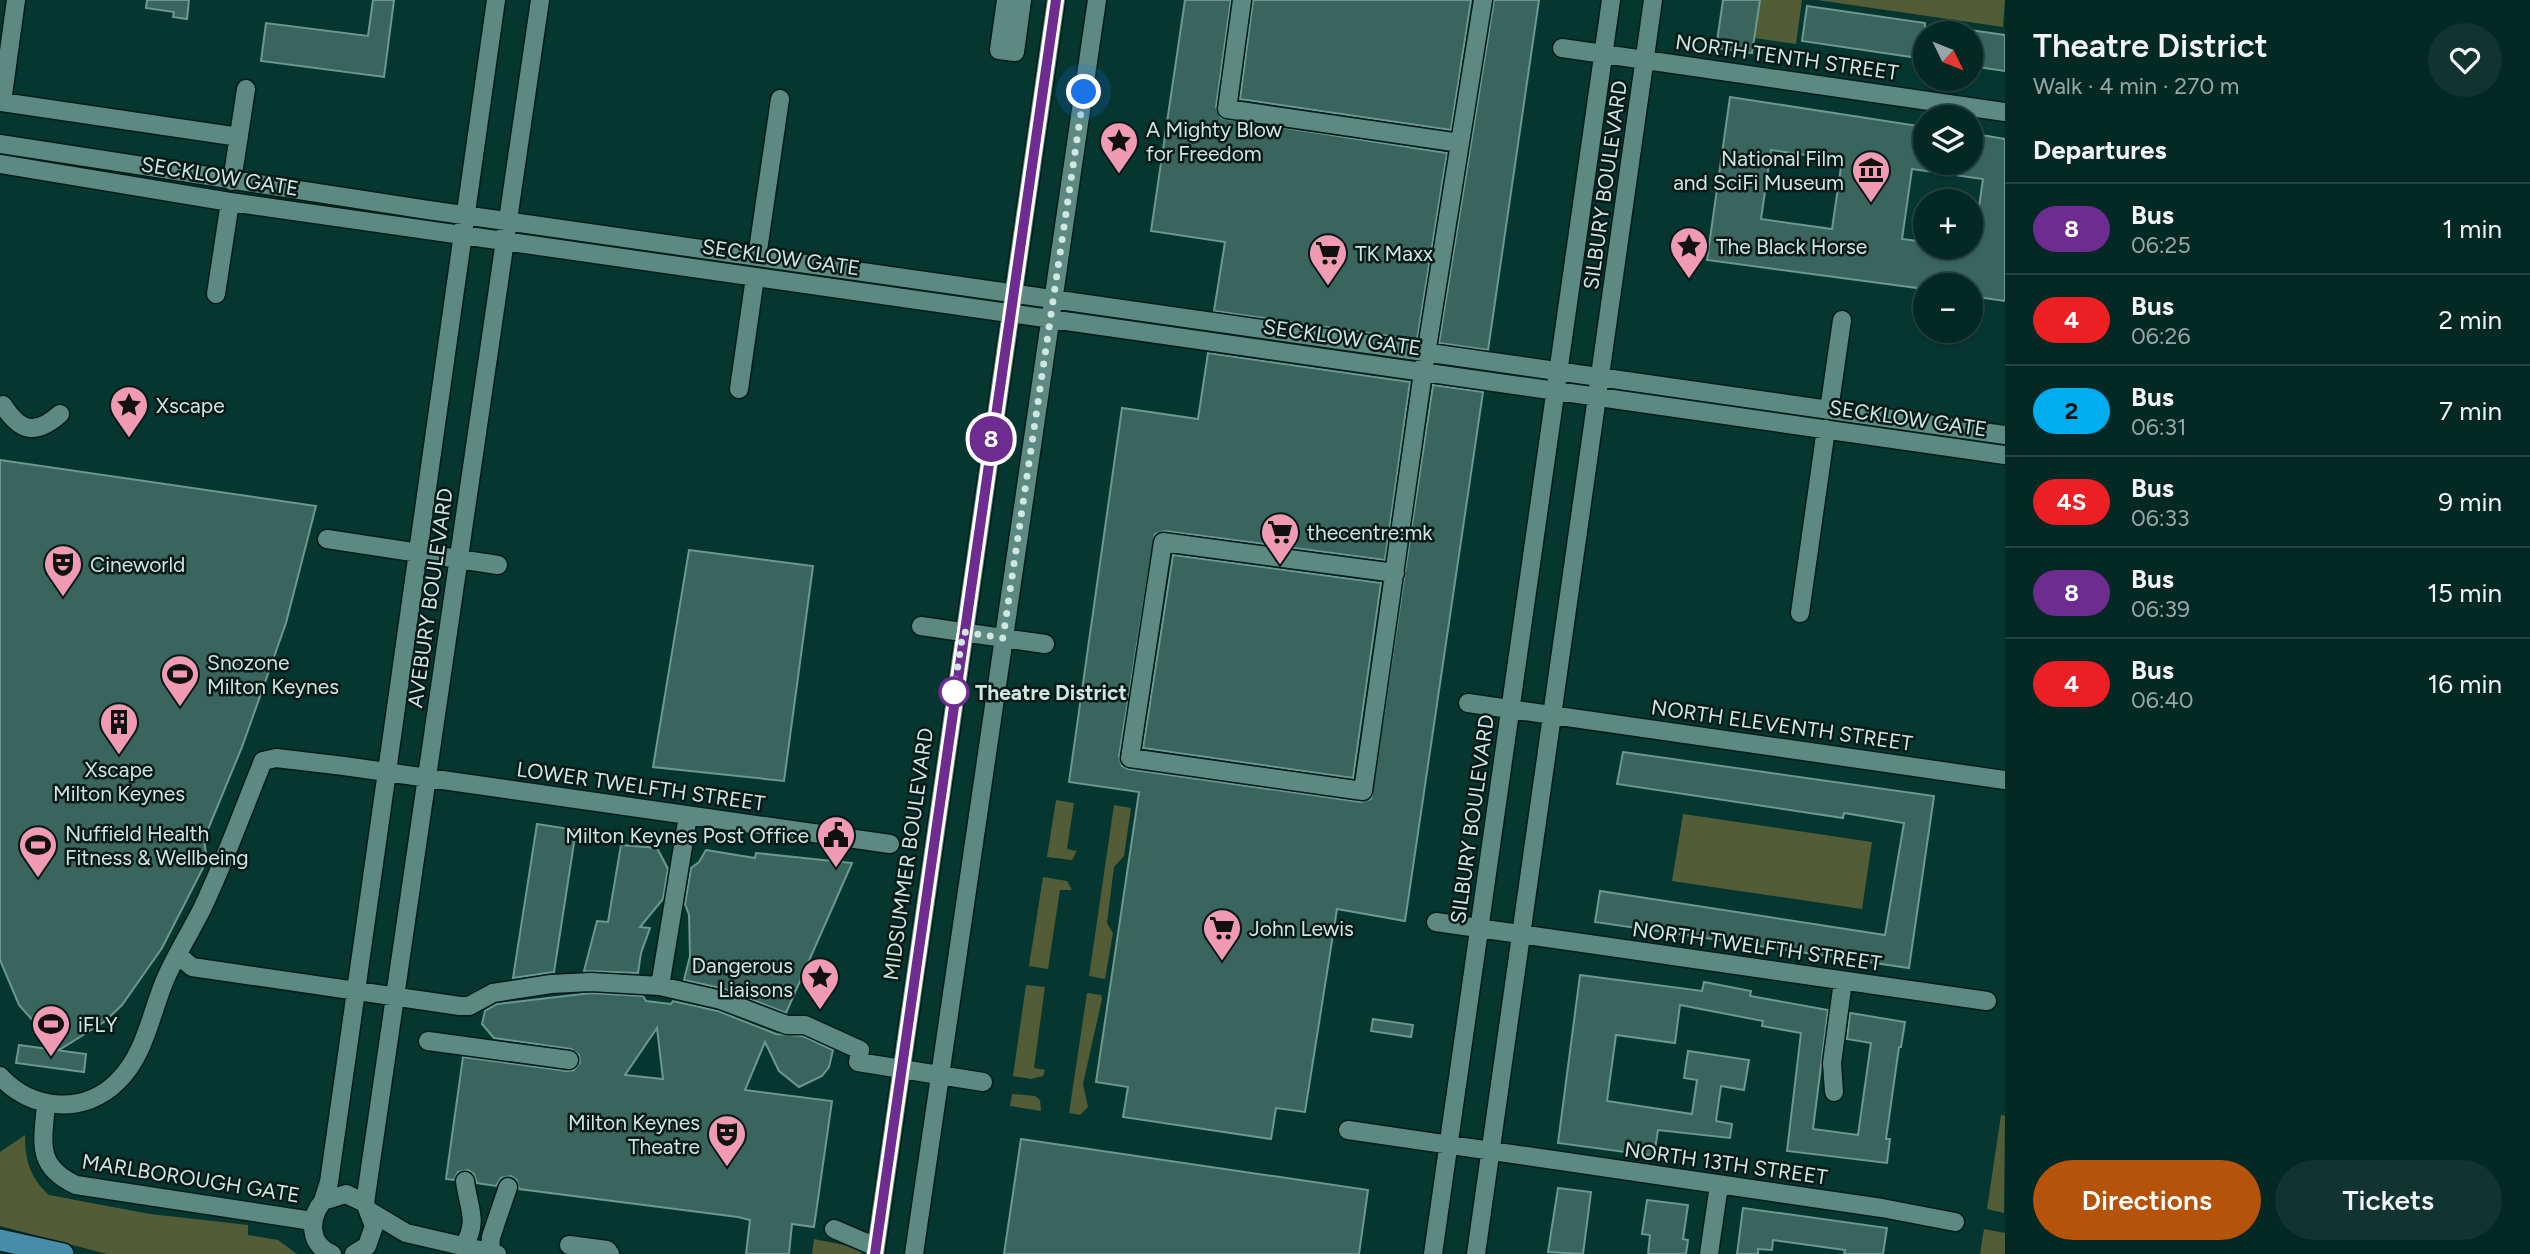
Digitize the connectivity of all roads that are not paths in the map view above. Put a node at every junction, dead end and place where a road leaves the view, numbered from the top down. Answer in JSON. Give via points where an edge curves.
{"nodes":[{"id":1,"x":16,"y":0,"type":"edge"},
{"id":2,"x":496,"y":0,"type":"edge"},
{"id":3,"x":540,"y":0,"type":"edge"},
{"id":4,"x":1006,"y":0,"type":"edge"},
{"id":5,"x":1022,"y":0,"type":"edge"},
{"id":6,"x":1056,"y":0,"type":"edge"},
{"id":7,"x":1097,"y":0,"type":"edge"},
{"id":8,"x":1241,"y":0,"type":"edge"},
{"id":9,"x":1483,"y":0,"type":"edge"},
{"id":10,"x":1611,"y":0,"type":"edge"},
{"id":11,"x":1654,"y":0,"type":"edge"},
{"id":12,"x":1562,"y":48,"type":"dead end"},
{"id":13,"x":1604,"y":54,"type":"junction"},
{"id":14,"x":1645,"y":60,"type":"junction"},
{"id":15,"x":246,"y":89,"type":"dead end"},
{"id":16,"x":780,"y":99,"type":"dead end"},
{"id":17,"x":2,"y":102,"type":"edge"},
{"id":18,"x":2005,"y":111,"type":"edge"},
{"id":19,"x":239,"y":137,"type":"junction"},
{"id":20,"x":0,"y":144,"type":"edge"},
{"id":21,"x":1460,"y":144,"type":"junction"},
{"id":22,"x":0,"y":164,"type":"edge"},
{"id":23,"x":232,"y":181,"type":"junction"},
{"id":24,"x":230,"y":202,"type":"junction"},
{"id":25,"x":464,"y":215,"type":"junction"},
{"id":26,"x":508,"y":220,"type":"junction"},
{"id":27,"x":462,"y":234,"type":"junction"},
{"id":28,"x":505,"y":240,"type":"junction"},
{"id":29,"x":757,"y":257,"type":"junction"},
{"id":30,"x":755,"y":277,"type":"junction"},
{"id":31,"x":1012,"y":292,"type":"junction"},
{"id":32,"x":216,"y":294,"type":"dead end"},
{"id":33,"x":1053,"y":298,"type":"junction"},
{"id":34,"x":1009,"y":313,"type":"junction"},
{"id":35,"x":1050,"y":319,"type":"junction"},
{"id":36,"x":1842,"y":320,"type":"dead end"},
{"id":37,"x":1427,"y":351,"type":"junction"},
{"id":38,"x":1559,"y":370,"type":"junction"},
{"id":39,"x":1423,"y":371,"type":"junction"},
{"id":40,"x":1601,"y":376,"type":"junction"},
{"id":41,"x":739,"y":389,"type":"dead end"},
{"id":42,"x":1556,"y":390,"type":"junction"},
{"id":43,"x":1598,"y":396,"type":"junction"},
{"id":44,"x":3,"y":405,"type":"dead end"},
{"id":45,"x":1829,"y":410,"type":"junction"},
{"id":46,"x":60,"y":414,"type":"dead end"},
{"id":47,"x":1826,"y":429,"type":"junction"},
{"id":48,"x":2005,"y":435,"type":"edge"},
{"id":49,"x":2005,"y":455,"type":"edge"},
{"id":50,"x":327,"y":539,"type":"dead end"},
{"id":51,"x":418,"y":553,"type":"junction"},
{"id":52,"x":458,"y":559,"type":"junction"},
{"id":53,"x":498,"y":565,"type":"dead end"},
{"id":54,"x":1395,"y":573,"type":"junction"},
{"id":55,"x":1800,"y":613,"type":"dead end"},
{"id":56,"x":921,"y":626,"type":"dead end"},
{"id":57,"x":963,"y":632,"type":"junction"},
{"id":58,"x":1003,"y":638,"type":"junction"},
{"id":59,"x":1045,"y":644,"type":"dead end"},
{"id":60,"x":1468,"y":703,"type":"dead end"},
{"id":61,"x":1510,"y":709,"type":"junction"},
{"id":62,"x":1553,"y":715,"type":"junction"},
{"id":63,"x":385,"y":773,"type":"junction"},
{"id":64,"x":426,"y":779,"type":"junction"},
{"id":65,"x":2005,"y":780,"type":"edge"},
{"id":66,"x":688,"y":816,"type":"junction"},
{"id":67,"x":890,"y":844,"type":"dead end"},
{"id":68,"x":1436,"y":922,"type":"dead end"},
{"id":69,"x":1479,"y":930,"type":"junction"},
{"id":70,"x":1521,"y":936,"type":"junction"},
{"id":71,"x":178,"y":955,"type":"junction"},
{"id":72,"x":1843,"y":981,"type":"junction"},
{"id":73,"x":660,"y":986,"type":"junction"},
{"id":74,"x":355,"y":990,"type":"junction"},
{"id":75,"x":395,"y":997,"type":"junction"},
{"id":76,"x":1987,"y":1001,"type":"dead end"},
{"id":77,"x":428,"y":1041,"type":"dead end"},
{"id":78,"x":569,"y":1060,"type":"dead end"},
{"id":79,"x":901,"y":1069,"type":"junction"},
{"id":80,"x":938,"y":1074,"type":"junction"},
{"id":81,"x":0,"y":1076,"type":"edge"},
{"id":82,"x":983,"y":1082,"type":"dead end"},
{"id":83,"x":1834,"y":1092,"type":"dead end"},
{"id":84,"x":46,"y":1104,"type":"junction"},
{"id":85,"x":1348,"y":1130,"type":"dead end"},
{"id":86,"x":1448,"y":1146,"type":"junction"},
{"id":87,"x":1491,"y":1151,"type":"junction"},
{"id":88,"x":465,"y":1181,"type":"dead end"},
{"id":89,"x":1719,"y":1185,"type":"junction"},
{"id":90,"x":508,"y":1187,"type":"dead end"},
{"id":91,"x":323,"y":1201,"type":"junction"},
{"id":92,"x":368,"y":1207,"type":"junction"},
{"id":93,"x":312,"y":1221,"type":"junction"},
{"id":94,"x":1955,"y":1222,"type":"dead end"},
{"id":95,"x":834,"y":1229,"type":"dead end"},
{"id":96,"x":406,"y":1233,"type":"junction"},
{"id":97,"x":0,"y":1240,"type":"edge"},
{"id":98,"x":464,"y":1245,"type":"junction"},
{"id":99,"x":569,"y":1245,"type":"dead end"},
{"id":100,"x":360,"y":1250,"type":"edge"},
{"id":101,"x":875,"y":1251,"type":"edge"},
{"id":102,"x":328,"y":1253,"type":"edge"},
{"id":103,"x":494,"y":1253,"type":"edge"},
{"id":104,"x":63,"y":1254,"type":"edge"},
{"id":105,"x":610,"y":1254,"type":"edge"},
{"id":106,"x":914,"y":1254,"type":"edge"},
{"id":107,"x":1433,"y":1254,"type":"edge"},
{"id":108,"x":1476,"y":1254,"type":"edge"},
{"id":109,"x":1709,"y":1254,"type":"edge"}],
"edges":[{"from":1,"to":17,"type":"street"},
{"from":2,"to":25,"type":"street","name":"AVEBURY BOULEVARD"},
{"from":3,"to":26,"type":"street","name":"AVEBURY BOULEVARD"},
{"from":4,"to":5,"type":"street","via":[[999,50],[1015,52]]},
{"from":6,"to":31,"type":"street"},
{"from":7,"to":33,"type":"street"},
{"from":8,"to":21,"type":"street","via":[[1227,109]]},
{"from":9,"to":21,"type":"street"},
{"from":10,"to":13,"type":"street","name":"SILBURY BOULEVARD"},
{"from":11,"to":14,"type":"street","name":"SILBURY BOULEVARD"},
{"from":12,"to":13,"type":"street","name":"NORTH TENTH STREET"},
{"from":13,"to":14,"type":"street","name":"NORTH TENTH STREET"},
{"from":13,"to":38,"type":"street","name":"SILBURY BOULEVARD"},
{"from":14,"to":18,"type":"street","name":"NORTH TENTH STREET"},
{"from":14,"to":40,"type":"street","name":"SILBURY BOULEVARD"},
{"from":15,"to":19,"type":"street"},
{"from":16,"to":29,"type":"street"},
{"from":17,"to":19,"type":"street"},
{"from":19,"to":23,"type":"street"},
{"from":20,"to":23,"type":"street","name":"SECKLOW GATE"},
{"from":21,"to":37,"type":"street"},
{"from":22,"to":24,"type":"street","name":"SECKLOW GATE"},
{"from":23,"to":25,"type":"street","name":"SECKLOW GATE"},
{"from":24,"to":27,"type":"street","name":"SECKLOW GATE"},
{"from":24,"to":32,"type":"street"},
{"from":25,"to":26,"type":"street","name":"SECKLOW GATE"},
{"from":25,"to":27,"type":"street","name":"AVEBURY BOULEVARD"},
{"from":26,"to":28,"type":"street","name":"AVEBURY BOULEVARD"},
{"from":26,"to":29,"type":"street","name":"SECKLOW GATE"},
{"from":27,"to":28,"type":"street","name":"SECKLOW GATE"},
{"from":27,"to":51,"type":"street","name":"AVEBURY BOULEVARD"},
{"from":28,"to":30,"type":"street","name":"SECKLOW GATE"},
{"from":28,"to":52,"type":"street","name":"AVEBURY BOULEVARD"},
{"from":29,"to":31,"type":"street","name":"SECKLOW GATE"},
{"from":30,"to":34,"type":"street","name":"SECKLOW GATE"},
{"from":30,"to":41,"type":"street"},
{"from":31,"to":33,"type":"street","name":"SECKLOW GATE"},
{"from":31,"to":34,"type":"street","name":"MIDSUMMER BOULEVARD"},
{"from":33,"to":35,"type":"street"},
{"from":33,"to":37,"type":"street","name":"SECKLOW GATE"},
{"from":34,"to":35,"type":"street","name":"SECKLOW GATE"},
{"from":34,"to":57,"type":"street","name":"MIDSUMMER BOULEVARD"},
{"from":35,"to":39,"type":"street","name":"SECKLOW GATE"},
{"from":35,"to":58,"type":"street"},
{"from":36,"to":45,"type":"street"},
{"from":37,"to":38,"type":"street","name":"SECKLOW GATE"},
{"from":37,"to":39,"type":"street"},
{"from":38,"to":40,"type":"street","name":"SECKLOW GATE"},
{"from":38,"to":42,"type":"street","name":"SILBURY BOULEVARD"},
{"from":39,"to":42,"type":"street","name":"SECKLOW GATE"},
{"from":39,"to":54,"type":"street"},
{"from":40,"to":43,"type":"street","name":"SILBURY BOULEVARD"},
{"from":40,"to":45,"type":"street","name":"SECKLOW GATE"},
{"from":42,"to":43,"type":"street","name":"SECKLOW GATE"},
{"from":42,"to":61,"type":"street","name":"SILBURY BOULEVARD"},
{"from":43,"to":47,"type":"street","name":"SECKLOW GATE"},
{"from":43,"to":62,"type":"street"},
{"from":44,"to":46,"type":"street","via":[[11,417],[34,429],[46,427]]},
{"from":45,"to":48,"type":"street","name":"SECKLOW GATE"},
{"from":47,"to":49,"type":"street","name":"SECKLOW GATE"},
{"from":47,"to":55,"type":"street"},
{"from":50,"to":51,"type":"street"},
{"from":51,"to":52,"type":"street"},
{"from":51,"to":63,"type":"street","name":"AVEBURY BOULEVARD"},
{"from":52,"to":53,"type":"street"},
{"from":52,"to":64,"type":"street","name":"AVEBURY BOULEVARD"},
{"from":54,"to":54,"type":"street","via":[[1163,542],[1130,758],[1363,791]]},
{"from":56,"to":57,"type":"street"},
{"from":57,"to":58,"type":"street"},
{"from":57,"to":79,"type":"street","name":"MIDSUMMER BOULEVARD"},
{"from":58,"to":59,"type":"street"},
{"from":58,"to":80,"type":"street"},
{"from":60,"to":61,"type":"street","name":"NORTH ELEVENTH STREET"},
{"from":61,"to":62,"type":"street","name":"NORTH ELEVENTH STREET"},
{"from":61,"to":69,"type":"street","name":"SILBURY BOULEVARD"},
{"from":62,"to":65,"type":"street","name":"NORTH ELEVENTH STREET"},
{"from":62,"to":70,"type":"street"},
{"from":63,"to":64,"type":"street","name":"LOWER TWELFTH STREET"},
{"from":63,"to":71,"type":"street","name":"LOWER TWELFTH STREET","via":[[276,758],[263,761]]},
{"from":63,"to":74,"type":"street","name":"AVEBURY BOULEVARD"},
{"from":64,"to":66,"type":"street","name":"LOWER TWELFTH STREET"},
{"from":64,"to":75,"type":"street","name":"AVEBURY BOULEVARD"},
{"from":66,"to":67,"type":"street","name":"LOWER TWELFTH STREET"},
{"from":66,"to":73,"type":"street"},
{"from":68,"to":69,"type":"street","name":"NORTH TWELFTH STREET"},
{"from":69,"to":70,"type":"street","name":"NORTH TWELFTH STREET"},
{"from":69,"to":86,"type":"street","name":"SILBURY BOULEVARD"},
{"from":70,"to":72,"type":"street","name":"NORTH TWELFTH STREET"},
{"from":70,"to":87,"type":"street"},
{"from":71,"to":74,"type":"street","via":[[192,967]]},
{"from":71,"to":84,"type":"street","via":[[140,1048],[119,1081],[90,1101]]},
{"from":72,"to":76,"type":"street","name":"NORTH TWELFTH STREET"},
{"from":72,"to":83,"type":"street","via":[[1832,1063]]},
{"from":73,"to":75,"type":"street","via":[[551,984],[493,993],[460,1006]]},
{"from":73,"to":79,"type":"street","via":[[721,1000],[787,1025],[805,1025],[860,1050],[858,1062]]},
{"from":74,"to":75,"type":"street"},
{"from":74,"to":91,"type":"street","name":"AVEBURY BOULEVARD"},
{"from":75,"to":92,"type":"street","name":"AVEBURY BOULEVARD"},
{"from":77,"to":78,"type":"street"},
{"from":79,"to":80,"type":"street"},
{"from":79,"to":101,"type":"street","name":"MIDSUMMER BOULEVARD"},
{"from":80,"to":82,"type":"street"},
{"from":80,"to":106,"type":"street"},
{"from":81,"to":84,"type":"street"},
{"from":84,"to":93,"type":"street","name":"MARLBOROUGH GATE","via":[[41,1132],[47,1164],[59,1178],[76,1185]]},
{"from":85,"to":86,"type":"street","name":"NORTH 13TH STREET"},
{"from":86,"to":87,"type":"street","name":"NORTH 13TH STREET"},
{"from":86,"to":107,"type":"street","name":"SILBURY BOULEVARD"},
{"from":87,"to":89,"type":"street","name":"NORTH 13TH STREET"},
{"from":87,"to":108,"type":"street"},
{"from":88,"to":98,"type":"street","via":[[473,1212],[472,1233]]},
{"from":89,"to":94,"type":"street","name":"NORTH 13TH STREET"},
{"from":89,"to":109,"type":"street"},
{"from":90,"to":103,"type":"street","via":[[491,1237]]},
{"from":91,"to":92,"type":"street","via":[[346,1194]]},
{"from":91,"to":93,"type":"street","name":"AVEBURY BOULEVARD"},
{"from":92,"to":96,"type":"street"},
{"from":92,"to":100,"type":"street","name":"AVEBURY BOULEVARD","via":[[374,1226]]},
{"from":93,"to":102,"type":"street","via":[[314,1237]]},
{"from":95,"to":101,"type":"street"},
{"from":96,"to":98,"type":"street"},
{"from":96,"to":100,"type":"street"},
{"from":97,"to":104,"type":"main road"},
{"from":98,"to":103,"type":"street"},
{"from":99,"to":105,"type":"street"}]}
